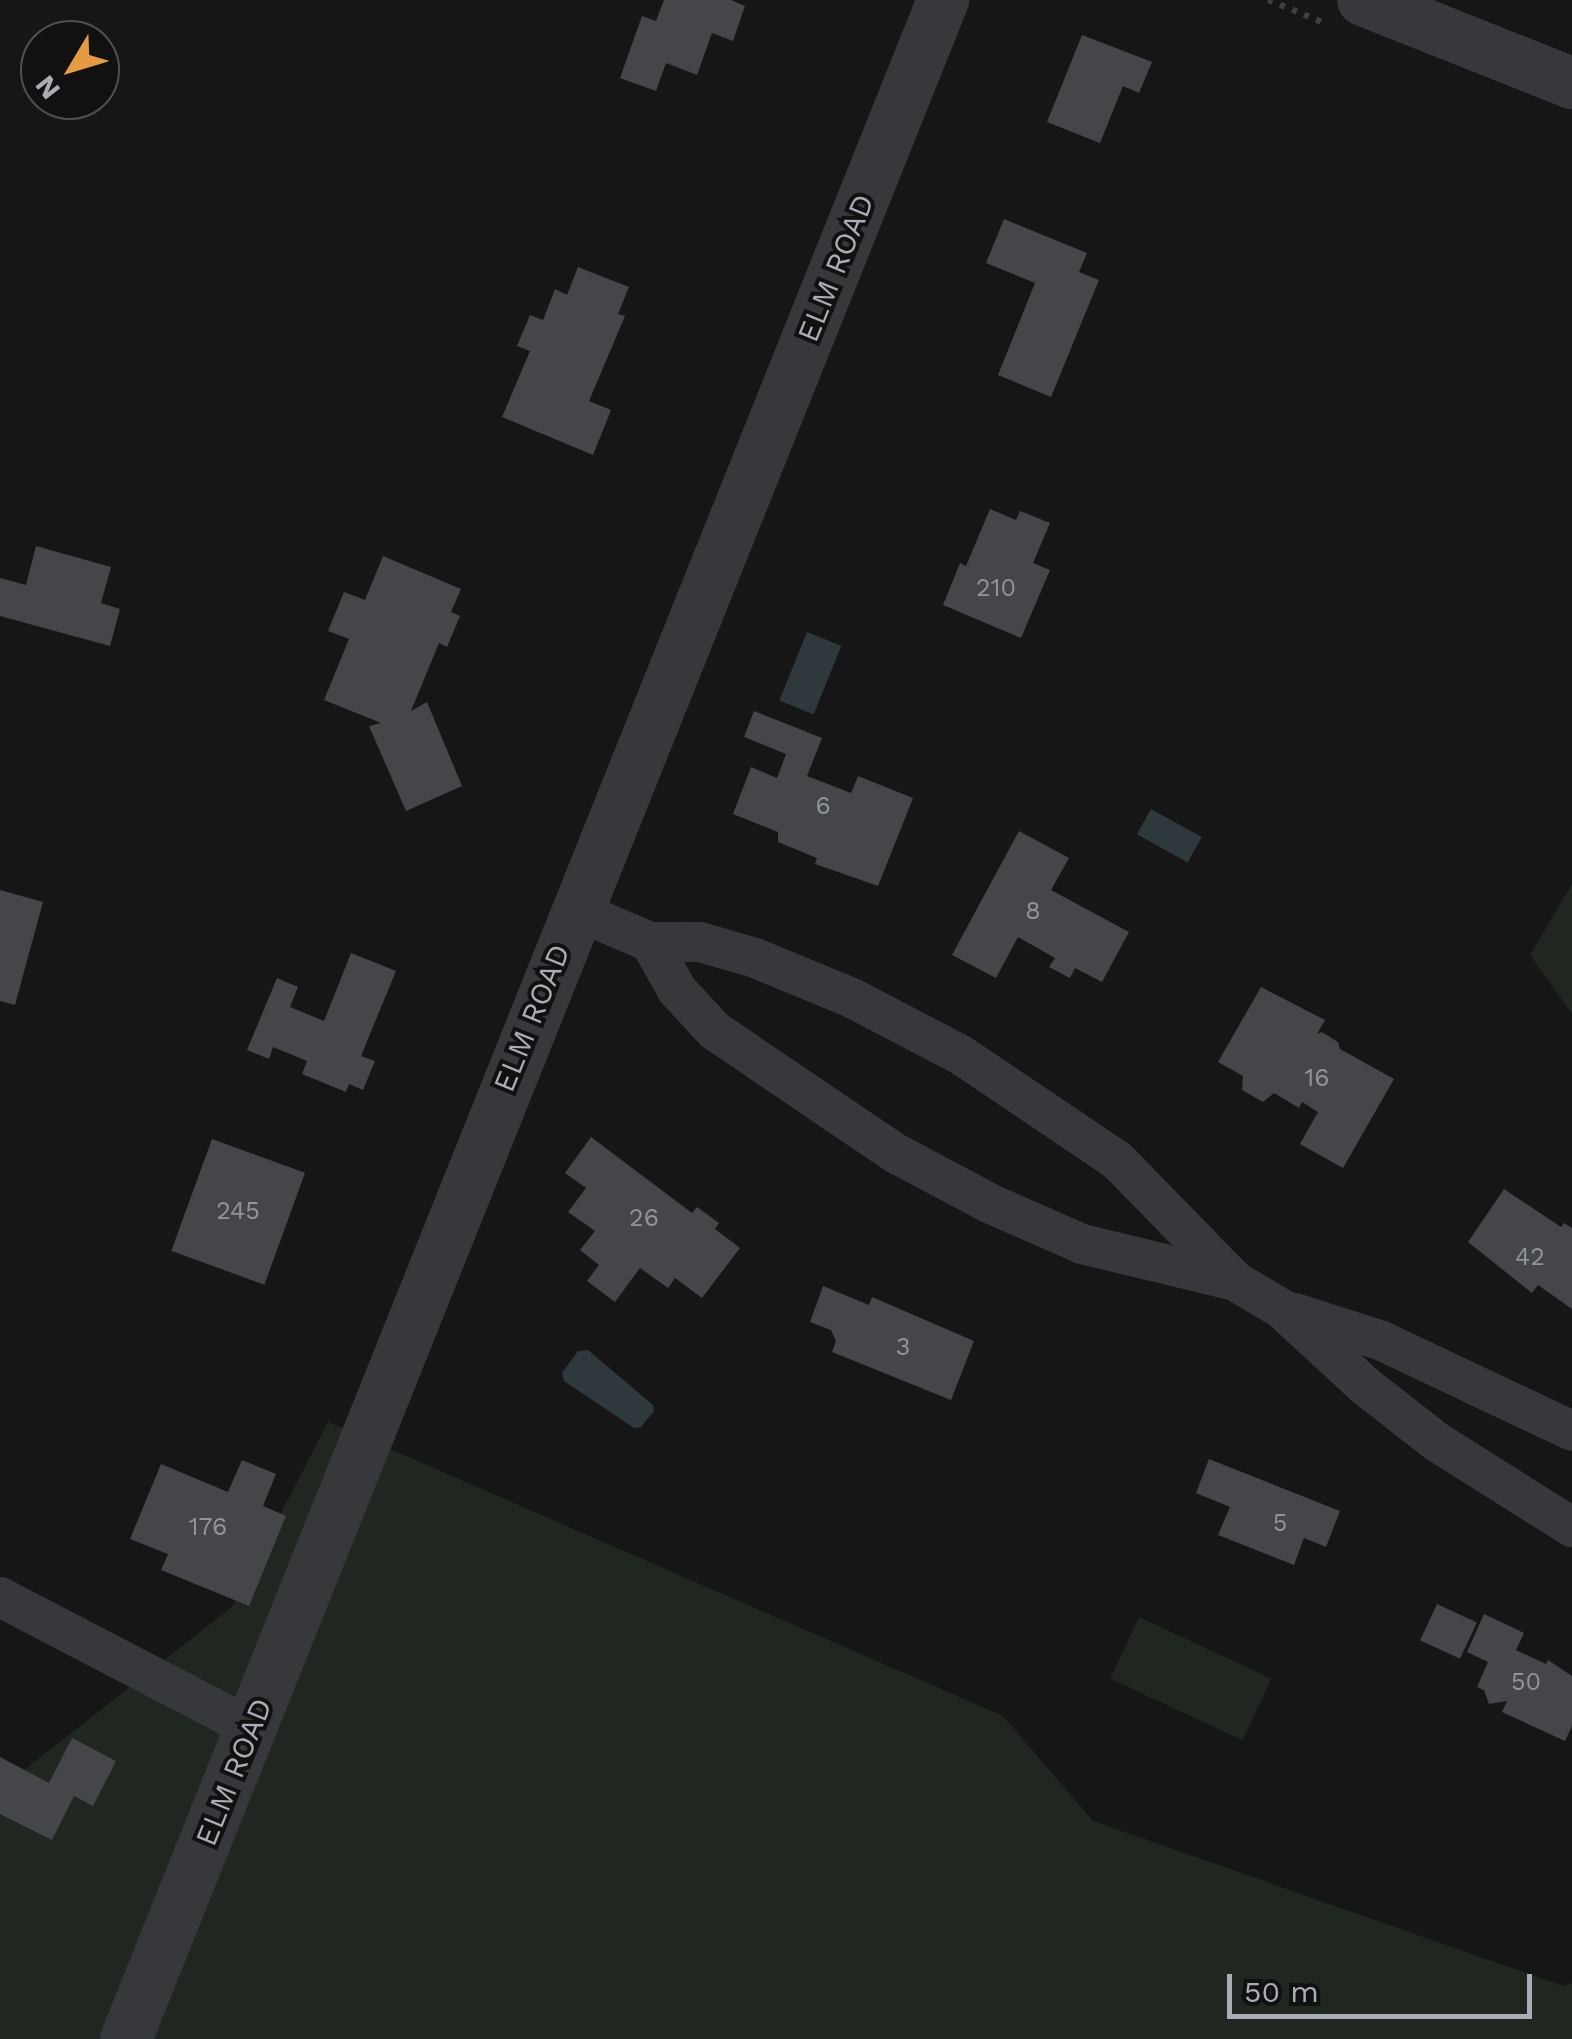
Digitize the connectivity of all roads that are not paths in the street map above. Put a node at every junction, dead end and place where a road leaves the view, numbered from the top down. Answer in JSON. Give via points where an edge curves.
{"nodes":[{"id":1,"x":943,"y":0,"type":"edge"},
{"id":2,"x":1362,"y":0,"type":"edge"},
{"id":3,"x":1572,"y":83,"type":"edge"},
{"id":4,"x":575,"y":910,"type":"junction"},
{"id":5,"x":650,"y":942,"type":"junction"},
{"id":6,"x":1235,"y":1281,"type":"junction"},
{"id":7,"x":1282,"y":1309,"type":"junction"},
{"id":8,"x":1572,"y":1430,"type":"edge"},
{"id":9,"x":1572,"y":1527,"type":"edge"},
{"id":10,"x":0,"y":1596,"type":"edge"},
{"id":11,"x":252,"y":1728,"type":"junction"},
{"id":12,"x":126,"y":2039,"type":"edge"}],
"edges":[{"from":1,"to":4,"type":"street","name":"ELM ROAD"},
{"from":2,"to":3,"type":"street"},
{"from":4,"to":5,"type":"street"},
{"from":4,"to":11,"type":"street","name":"ELM ROAD"},
{"from":5,"to":6,"type":"street","via":[[700,942],[755,958],[962,1054],[1118,1161]]},
{"from":5,"to":6,"type":"street","via":[[677,990],[715,1031],[897,1154],[1082,1244]]},
{"from":6,"to":7,"type":"street"},
{"from":7,"to":8,"type":"street","via":[[1382,1341]]},
{"from":7,"to":9,"type":"street","via":[[1437,1442]]},
{"from":10,"to":11,"type":"street"},
{"from":11,"to":12,"type":"street","name":"ELM ROAD"}]}
